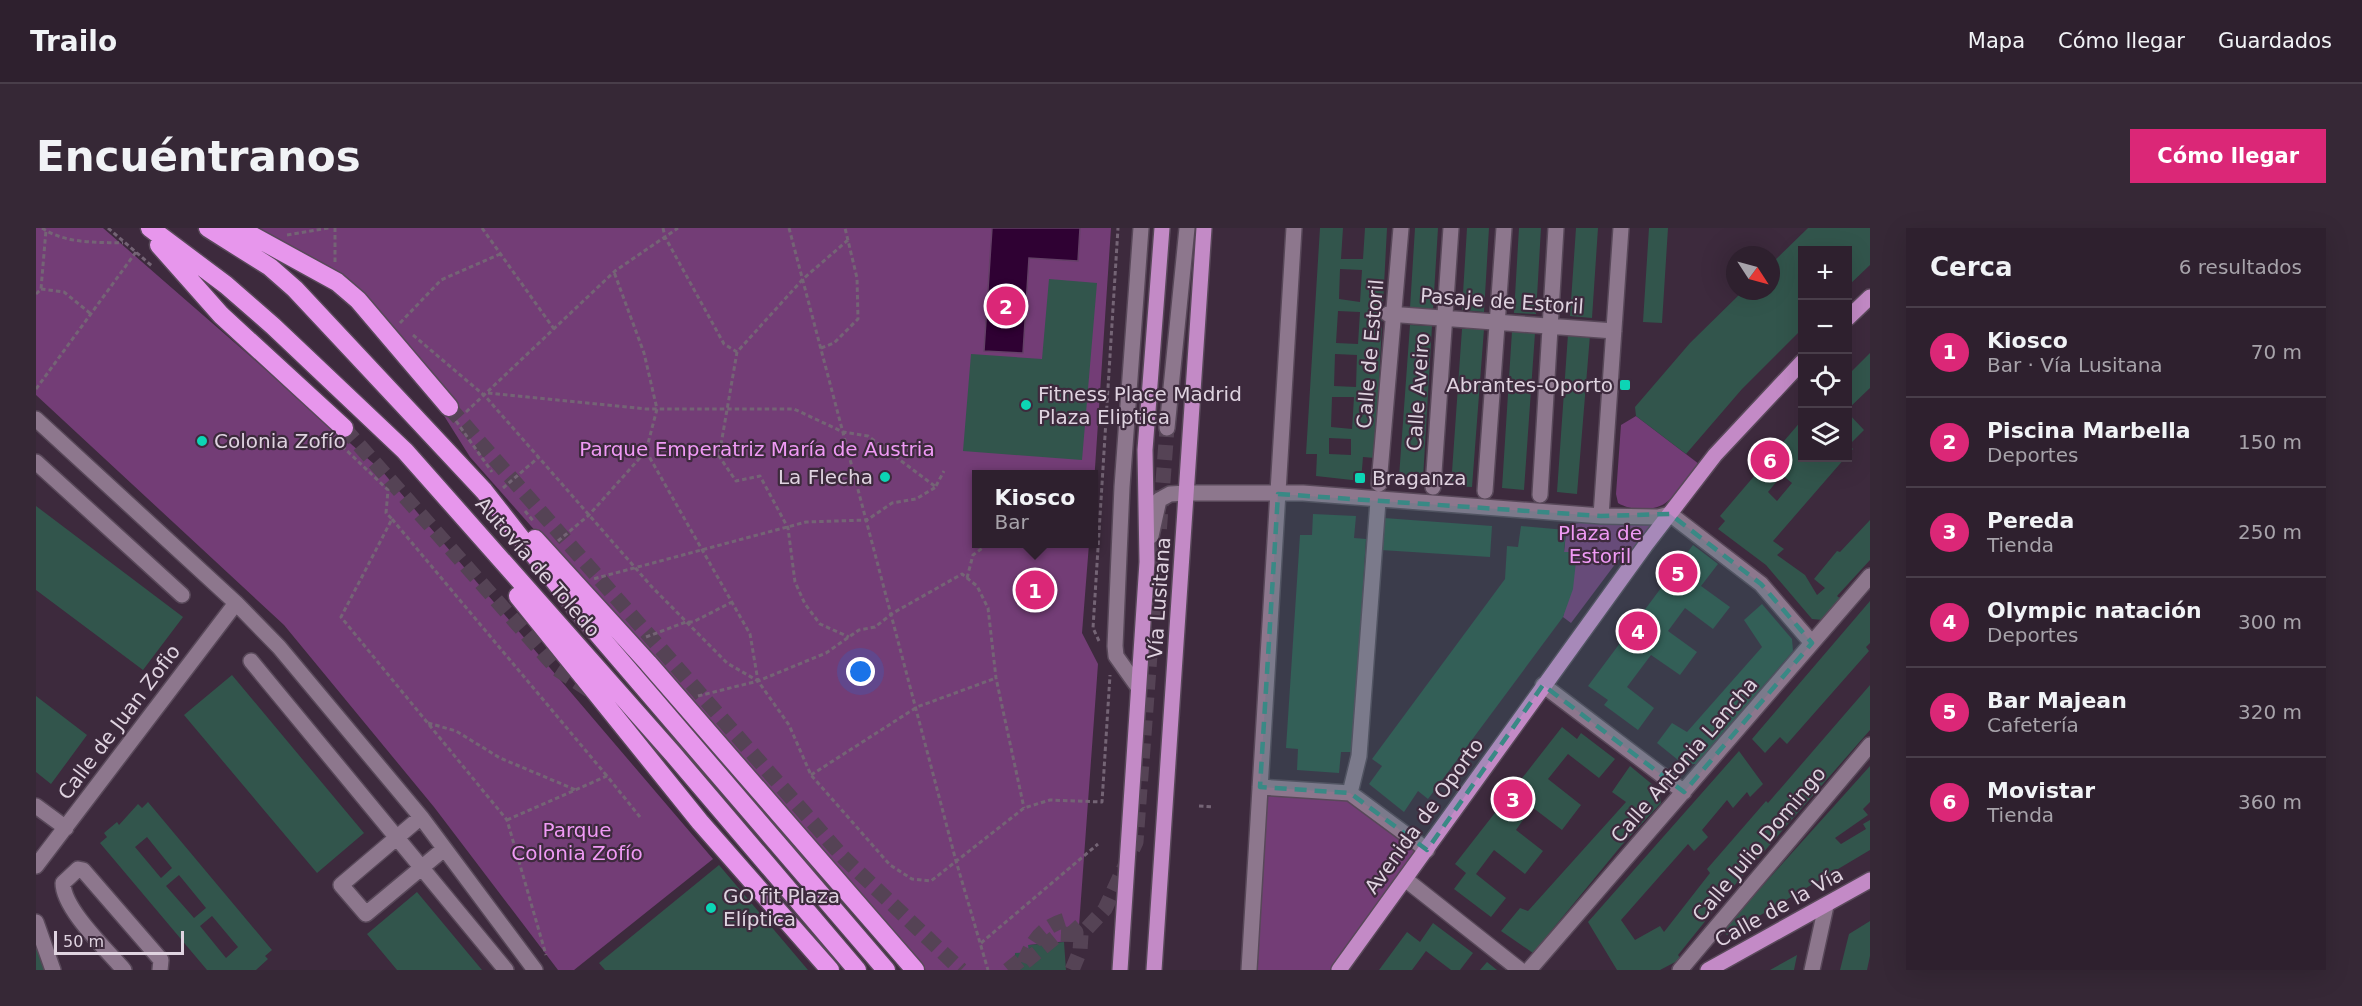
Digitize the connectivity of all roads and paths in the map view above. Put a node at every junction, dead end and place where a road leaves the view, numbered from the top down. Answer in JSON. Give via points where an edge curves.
{"nodes":[{"id":1,"x":108,"y":228,"type":"edge"},
{"id":2,"x":144,"y":228,"type":"edge"},
{"id":3,"x":150,"y":228,"type":"edge"},
{"id":4,"x":208,"y":228,"type":"edge"},
{"id":5,"x":221,"y":228,"type":"edge"},
{"id":6,"x":329,"y":228,"type":"edge"},
{"id":7,"x":335,"y":228,"type":"edge"},
{"id":8,"x":482,"y":228,"type":"edge"},
{"id":9,"x":663,"y":228,"type":"edge"},
{"id":10,"x":678,"y":228,"type":"edge"},
{"id":11,"x":789,"y":228,"type":"edge"},
{"id":12,"x":845,"y":228,"type":"edge"},
{"id":13,"x":1141,"y":228,"type":"edge"},
{"id":14,"x":1161,"y":228,"type":"edge"},
{"id":15,"x":1180,"y":228,"type":"edge"},
{"id":16,"x":1187,"y":228,"type":"edge"},
{"id":17,"x":1204,"y":228,"type":"edge"},
{"id":18,"x":1294,"y":228,"type":"edge"},
{"id":19,"x":1401,"y":228,"type":"edge"},
{"id":20,"x":1451,"y":228,"type":"edge"},
{"id":21,"x":1504,"y":228,"type":"edge"},
{"id":22,"x":1556,"y":228,"type":"edge"},
{"id":23,"x":1621,"y":228,"type":"edge"},
{"id":24,"x":44,"y":229,"type":"edge"},
{"id":25,"x":665,"y":237,"type":"junction"},
{"id":26,"x":291,"y":240,"type":"dead end"},
{"id":27,"x":848,"y":240,"type":"junction"},
{"id":28,"x":125,"y":243,"type":"junction"},
{"id":29,"x":136,"y":252,"type":"junction"},
{"id":30,"x":500,"y":254,"type":"junction"},
{"id":31,"x":1182,"y":258,"type":"junction"},
{"id":32,"x":326,"y":261,"type":"dead end"},
{"id":33,"x":157,"y":270,"type":"dead end"},
{"id":34,"x":614,"y":272,"type":"junction"},
{"id":35,"x":802,"y":279,"type":"junction"},
{"id":36,"x":41,"y":289,"type":"junction"},
{"id":37,"x":36,"y":294,"type":"edge"},
{"id":38,"x":1870,"y":297,"type":"edge"},
{"id":39,"x":91,"y":314,"type":"junction"},
{"id":40,"x":1391,"y":314,"type":"junction"},
{"id":41,"x":1852,"y":314,"type":"edge"},
{"id":42,"x":393,"y":316,"type":"dead end"},
{"id":43,"x":1444,"y":318,"type":"junction"},
{"id":44,"x":1496,"y":322,"type":"junction"},
{"id":45,"x":399,"y":323,"type":"junction"},
{"id":46,"x":1551,"y":326,"type":"junction"},
{"id":47,"x":554,"y":329,"type":"junction"},
{"id":48,"x":1614,"y":331,"type":"junction"},
{"id":49,"x":821,"y":348,"type":"junction"},
{"id":50,"x":737,"y":352,"type":"junction"},
{"id":51,"x":1798,"y":368,"type":"edge"},
{"id":52,"x":36,"y":389,"type":"edge"},
{"id":53,"x":486,"y":395,"type":"junction"},
{"id":54,"x":449,"y":407,"type":"tunnel mouth"},
{"id":55,"x":727,"y":409,"type":"junction"},
{"id":56,"x":657,"y":410,"type":"junction"},
{"id":57,"x":37,"y":423,"type":"edge"},
{"id":58,"x":1167,"y":428,"type":"tunnel mouth"},
{"id":59,"x":843,"y":432,"type":"junction"},
{"id":60,"x":340,"y":435,"type":"joint"},
{"id":61,"x":646,"y":451,"type":"junction"},
{"id":62,"x":540,"y":457,"type":"junction"},
{"id":63,"x":36,"y":462,"type":"edge"},
{"id":64,"x":944,"y":471,"type":"dead end"},
{"id":65,"x":1379,"y":484,"type":"dead end"},
{"id":66,"x":936,"y":487,"type":"junction"},
{"id":67,"x":1433,"y":487,"type":"dead end"},
{"id":68,"x":503,"y":488,"type":"junction"},
{"id":69,"x":440,"y":489,"type":"junction"},
{"id":70,"x":484,"y":491,"type":"junction"},
{"id":71,"x":1485,"y":491,"type":"dead end"},
{"id":72,"x":1187,"y":493,"type":"junction"},
{"id":73,"x":1278,"y":494,"type":"junction"},
{"id":74,"x":1540,"y":495,"type":"dead end"},
{"id":75,"x":511,"y":496,"type":"dead end"},
{"id":76,"x":1378,"y":501,"type":"junction"},
{"id":77,"x":518,"y":504,"type":"dead end"},
{"id":78,"x":1670,"y":514,"type":"junction"},
{"id":79,"x":589,"y":515,"type":"junction"},
{"id":80,"x":1601,"y":516,"type":"junction"},
{"id":81,"x":392,"y":519,"type":"junction"},
{"id":82,"x":867,"y":520,"type":"junction"},
{"id":83,"x":540,"y":528,"type":"dead end"},
{"id":84,"x":788,"y":528,"type":"junction"},
{"id":85,"x":555,"y":544,"type":"dead end"},
{"id":86,"x":982,"y":548,"type":"edge"},
{"id":87,"x":704,"y":550,"type":"junction"},
{"id":88,"x":1147,"y":562,"type":"junction"},
{"id":89,"x":634,"y":566,"type":"junction"},
{"id":90,"x":1870,"y":576,"type":"edge"},
{"id":91,"x":967,"y":578,"type":"junction"},
{"id":92,"x":596,"y":589,"type":"dead end"},
{"id":93,"x":182,"y":595,"type":"dead end"},
{"id":94,"x":732,"y":602,"type":"junction"},
{"id":95,"x":236,"y":603,"type":"junction"},
{"id":96,"x":893,"y":613,"type":"junction"},
{"id":97,"x":686,"y":622,"type":"junction"},
{"id":98,"x":849,"y":637,"type":"junction"},
{"id":99,"x":1812,"y":643,"type":"junction"},
{"id":100,"x":649,"y":647,"type":"dead end"},
{"id":101,"x":251,"y":661,"type":"dead end"},
{"id":102,"x":996,"y":678,"type":"junction"},
{"id":103,"x":758,"y":681,"type":"junction"},
{"id":104,"x":1544,"y":686,"type":"junction"},
{"id":105,"x":1138,"y":687,"type":"junction"},
{"id":106,"x":696,"y":697,"type":"dead end"},
{"id":107,"x":917,"y":707,"type":"junction"},
{"id":108,"x":428,"y":723,"type":"junction"},
{"id":109,"x":1870,"y":745,"type":"edge"},
{"id":110,"x":812,"y":775,"type":"junction"},
{"id":111,"x":607,"y":776,"type":"junction"},
{"id":112,"x":1260,"y":787,"type":"junction"},
{"id":113,"x":576,"y":790,"type":"junction"},
{"id":114,"x":1684,"y":792,"type":"junction"},
{"id":115,"x":1350,"y":793,"type":"junction"},
{"id":116,"x":1102,"y":802,"type":"dead end"},
{"id":117,"x":36,"y":806,"type":"edge"},
{"id":118,"x":1199,"y":806,"type":"dead end"},
{"id":119,"x":1214,"y":807,"type":"dead end"},
{"id":120,"x":1024,"y":808,"type":"junction"},
{"id":121,"x":421,"y":817,"type":"junction"},
{"id":122,"x":640,"y":818,"type":"dead end"},
{"id":123,"x":507,"y":820,"type":"junction"},
{"id":124,"x":66,"y":828,"type":"junction"},
{"id":125,"x":398,"y":836,"type":"junction"},
{"id":126,"x":1098,"y":844,"type":"dead end"},
{"id":127,"x":444,"y":849,"type":"junction"},
{"id":128,"x":1427,"y":850,"type":"junction"},
{"id":129,"x":956,"y":861,"type":"junction"},
{"id":130,"x":36,"y":866,"type":"edge"},
{"id":131,"x":423,"y":867,"type":"junction"},
{"id":132,"x":1405,"y":879,"type":"junction"},
{"id":133,"x":1870,"y":879,"type":"edge"},
{"id":134,"x":1826,"y":906,"type":"junction"},
{"id":135,"x":36,"y":922,"type":"edge"},
{"id":136,"x":981,"y":943,"type":"junction"},
{"id":137,"x":542,"y":968,"type":"edge"},
{"id":138,"x":53,"y":970,"type":"edge"},
{"id":139,"x":124,"y":970,"type":"edge"},
{"id":140,"x":160,"y":970,"type":"edge"},
{"id":141,"x":506,"y":970,"type":"edge"},
{"id":142,"x":830,"y":970,"type":"edge"},
{"id":143,"x":857,"y":970,"type":"edge"},
{"id":144,"x":886,"y":970,"type":"edge"},
{"id":145,"x":915,"y":970,"type":"edge"},
{"id":146,"x":987,"y":970,"type":"edge"},
{"id":147,"x":1120,"y":970,"type":"edge"},
{"id":148,"x":1154,"y":970,"type":"edge"},
{"id":149,"x":1248,"y":970,"type":"edge"},
{"id":150,"x":1339,"y":970,"type":"edge"},
{"id":151,"x":1520,"y":970,"type":"edge"},
{"id":152,"x":1528,"y":970,"type":"edge"},
{"id":153,"x":1680,"y":970,"type":"edge"},
{"id":154,"x":1708,"y":970,"type":"edge"},
{"id":155,"x":1812,"y":970,"type":"edge"}],
"edges":[{"from":1,"to":28,"type":"path"},
{"from":2,"to":60,"type":"highway","via":[[221,315]]},
{"from":3,"to":69,"type":"highway","name":"Autovía de Toledo","via":[[273,326]]},
{"from":4,"to":70,"type":"highway","name":"Autovía de Toledo","via":[[270,267],[295,289]]},
{"from":5,"to":54,"type":"highway","via":[[244,231],[337,282],[358,300]]},
{"from":6,"to":26,"type":"path","via":[[283,235]]},
{"from":7,"to":32,"type":"path","via":[[335,266]]},
{"from":8,"to":30,"type":"path"},
{"from":9,"to":25,"type":"path"},
{"from":10,"to":25,"type":"path"},
{"from":11,"to":35,"type":"path"},
{"from":12,"to":27,"type":"path"},
{"from":13,"to":105,"type":"street","via":[[1115,646],[1116,656]]},
{"from":14,"to":88,"type":"main road","name":"Vía Lusitana","via":[[1145,450]]},
{"from":15,"to":31,"type":"street"},
{"from":16,"to":31,"type":"street"},
{"from":17,"to":72,"type":"main road","name":"Vía Lusitana"},
{"from":18,"to":73,"type":"street"},
{"from":19,"to":40,"type":"street","name":"Calle de Estoril"},
{"from":20,"to":43,"type":"street","name":"Calle Aveiro"},
{"from":21,"to":44,"type":"street"},
{"from":22,"to":46,"type":"street"},
{"from":23,"to":48,"type":"street"},
{"from":24,"to":28,"type":"path","via":[[76,242]]},
{"from":24,"to":36,"type":"path"},
{"from":25,"to":34,"type":"path"},
{"from":25,"to":50,"type":"path","via":[[724,344]]},
{"from":27,"to":35,"type":"path"},
{"from":27,"to":49,"type":"path","via":[[857,278],[858,319],[834,343]]},
{"from":28,"to":29,"type":"path"},
{"from":29,"to":33,"type":"path"},
{"from":29,"to":39,"type":"path"},
{"from":30,"to":45,"type":"path","via":[[441,280]]},
{"from":30,"to":47,"type":"path"},
{"from":31,"to":58,"type":"street"},
{"from":34,"to":47,"type":"path"},
{"from":34,"to":56,"type":"path","via":[[644,352]]},
{"from":35,"to":49,"type":"path"},
{"from":35,"to":50,"type":"path"},
{"from":36,"to":37,"type":"path"},
{"from":36,"to":39,"type":"path","via":[[64,292]]},
{"from":38,"to":41,"type":"main road"},
{"from":39,"to":52,"type":"path"},
{"from":40,"to":43,"type":"street","name":"Pasaje de Estoril"},
{"from":40,"to":65,"type":"street","name":"Calle de Estoril"},
{"from":42,"to":45,"type":"path"},
{"from":43,"to":44,"type":"street","name":"Pasaje de Estoril"},
{"from":43,"to":67,"type":"street","name":"Calle Aveiro"},
{"from":44,"to":46,"type":"street","name":"Pasaje de Estoril"},
{"from":44,"to":71,"type":"street"},
{"from":45,"to":53,"type":"path"},
{"from":46,"to":48,"type":"street","name":"Pasaje de Estoril"},
{"from":46,"to":74,"type":"street"},
{"from":47,"to":53,"type":"path"},
{"from":48,"to":80,"type":"street"},
{"from":49,"to":59,"type":"path"},
{"from":50,"to":55,"type":"path"},
{"from":51,"to":78,"type":"main road","name":"Avenida de Oporto","via":[[1716,455]]},
{"from":53,"to":56,"type":"path"},
{"from":53,"to":62,"type":"path"},
{"from":53,"to":68,"type":"path","via":[[456,420]]},
{"from":55,"to":56,"type":"path"},
{"from":55,"to":59,"type":"path","via":[[794,409]]},
{"from":55,"to":84,"type":"path","via":[[719,456],[736,481],[760,476]]},
{"from":56,"to":61,"type":"path"},
{"from":57,"to":95,"type":"street"},
{"from":59,"to":66,"type":"path","via":[[868,436]]},
{"from":59,"to":82,"type":"path"},
{"from":60,"to":81,"type":"path","via":[[388,490],[386,513]]},
{"from":61,"to":79,"type":"path"},
{"from":61,"to":87,"type":"path"},
{"from":62,"to":68,"type":"path"},
{"from":62,"to":79,"type":"path"},
{"from":63,"to":93,"type":"street"},
{"from":64,"to":66,"type":"path"},
{"from":66,"to":82,"type":"path","via":[[916,499],[892,503]]},
{"from":68,"to":75,"type":"path"},
{"from":69,"to":142,"type":"highway","via":[[468,533],[700,822]]},
{"from":69,"to":143,"type":"highway","name":"Autovía de Toledo"},
{"from":70,"to":144,"type":"highway","name":"Autovía de Toledo","via":[[586,620]]},
{"from":70,"to":145,"type":"highway","via":[[521,524],[648,663]]},
{"from":72,"to":73,"type":"street"},
{"from":72,"to":88,"type":"street","via":[[1170,494],[1159,500]]},
{"from":72,"to":148,"type":"main road","name":"Vía Lusitana"},
{"from":73,"to":76,"type":"street"},
{"from":73,"to":112,"type":"street"},
{"from":76,"to":80,"type":"street"},
{"from":76,"to":115,"type":"street","via":[[1359,756]]},
{"from":77,"to":83,"type":"path"},
{"from":78,"to":80,"type":"street"},
{"from":78,"to":99,"type":"street","via":[[1761,584]]},
{"from":78,"to":104,"type":"main road","name":"Avenida de Oporto"},
{"from":79,"to":85,"type":"path"},
{"from":79,"to":89,"type":"path"},
{"from":81,"to":108,"type":"path","via":[[341,617]]},
{"from":81,"to":111,"type":"path"},
{"from":82,"to":84,"type":"path","via":[[806,522]]},
{"from":82,"to":96,"type":"path"},
{"from":84,"to":87,"type":"path"},
{"from":84,"to":98,"type":"path","via":[[795,582],[805,604],[820,624]]},
{"from":86,"to":91,"type":"path","via":[[973,555]]},
{"from":87,"to":89,"type":"path"},
{"from":87,"to":94,"type":"path"},
{"from":88,"to":105,"type":"main road","name":"Vía Lusitana"},
{"from":89,"to":92,"type":"path","via":[[588,580]]},
{"from":89,"to":97,"type":"path"},
{"from":90,"to":99,"type":"street","name":"Calle Antonia Lancha"},
{"from":91,"to":96,"type":"path","via":[[962,574]]},
{"from":91,"to":102,"type":"path","via":[[977,586],[988,608]]},
{"from":94,"to":97,"type":"path"},
{"from":94,"to":103,"type":"path","via":[[750,634]]},
{"from":95,"to":121,"type":"street","via":[[279,647]]},
{"from":95,"to":124,"type":"street","name":"Calle de Juan Zofio"},
{"from":96,"to":98,"type":"path","via":[[875,627]]},
{"from":96,"to":107,"type":"path"},
{"from":97,"to":100,"type":"path","via":[[641,638]]},
{"from":97,"to":103,"type":"path","via":[[727,663]]},
{"from":98,"to":103,"type":"path","via":[[826,653]]},
{"from":99,"to":114,"type":"street","name":"Calle Antonia Lancha"},
{"from":101,"to":125,"type":"street"},
{"from":102,"to":107,"type":"path"},
{"from":102,"to":120,"type":"path"},
{"from":103,"to":106,"type":"path"},
{"from":103,"to":110,"type":"path","via":[[789,725]]},
{"from":104,"to":114,"type":"street"},
{"from":104,"to":128,"type":"main road","name":"Avenida de Oporto"},
{"from":105,"to":147,"type":"main road","name":"Vía Lusitana"},
{"from":107,"to":110,"type":"path"},
{"from":107,"to":129,"type":"path"},
{"from":108,"to":113,"type":"path","via":[[456,731],[500,758]]},
{"from":108,"to":123,"type":"path"},
{"from":109,"to":153,"type":"street","name":"Calle Julio Domingo"},
{"from":110,"to":129,"type":"path","via":[[890,865],[912,879],[930,881]]},
{"from":111,"to":113,"type":"path"},
{"from":111,"to":122,"type":"path"},
{"from":112,"to":115,"type":"street"},
{"from":112,"to":149,"type":"street"},
{"from":113,"to":123,"type":"path"},
{"from":114,"to":152,"type":"street","name":"Calle Antonia Lancha"},
{"from":115,"to":128,"type":"street"},
{"from":116,"to":120,"type":"path","via":[[1050,800]]},
{"from":117,"to":124,"type":"street"},
{"from":118,"to":119,"type":"path"},
{"from":120,"to":129,"type":"path"},
{"from":121,"to":125,"type":"street"},
{"from":121,"to":127,"type":"street"},
{"from":123,"to":137,"type":"path"},
{"from":124,"to":130,"type":"street","name":"Calle de Juan Zofio"},
{"from":125,"to":131,"type":"street"},
{"from":125,"to":131,"type":"street","via":[[341,885],[366,914]]},
{"from":126,"to":136,"type":"path"},
{"from":127,"to":131,"type":"street"},
{"from":127,"to":137,"type":"street"},
{"from":128,"to":132,"type":"main road","name":"Avenida de Oporto"},
{"from":129,"to":136,"type":"path"},
{"from":131,"to":141,"type":"street"},
{"from":132,"to":150,"type":"main road","name":"Avenida de Oporto"},
{"from":132,"to":151,"type":"street"},
{"from":133,"to":134,"type":"main road","name":"Calle de la Vía"},
{"from":134,"to":154,"type":"main road","name":"Calle de la Vía"},
{"from":134,"to":155,"type":"street"},
{"from":135,"to":138,"type":"street"},
{"from":136,"to":146,"type":"path"},
{"from":139,"to":140,"type":"street","via":[[63,892],[63,883],[78,869],[161,960]]}]}
